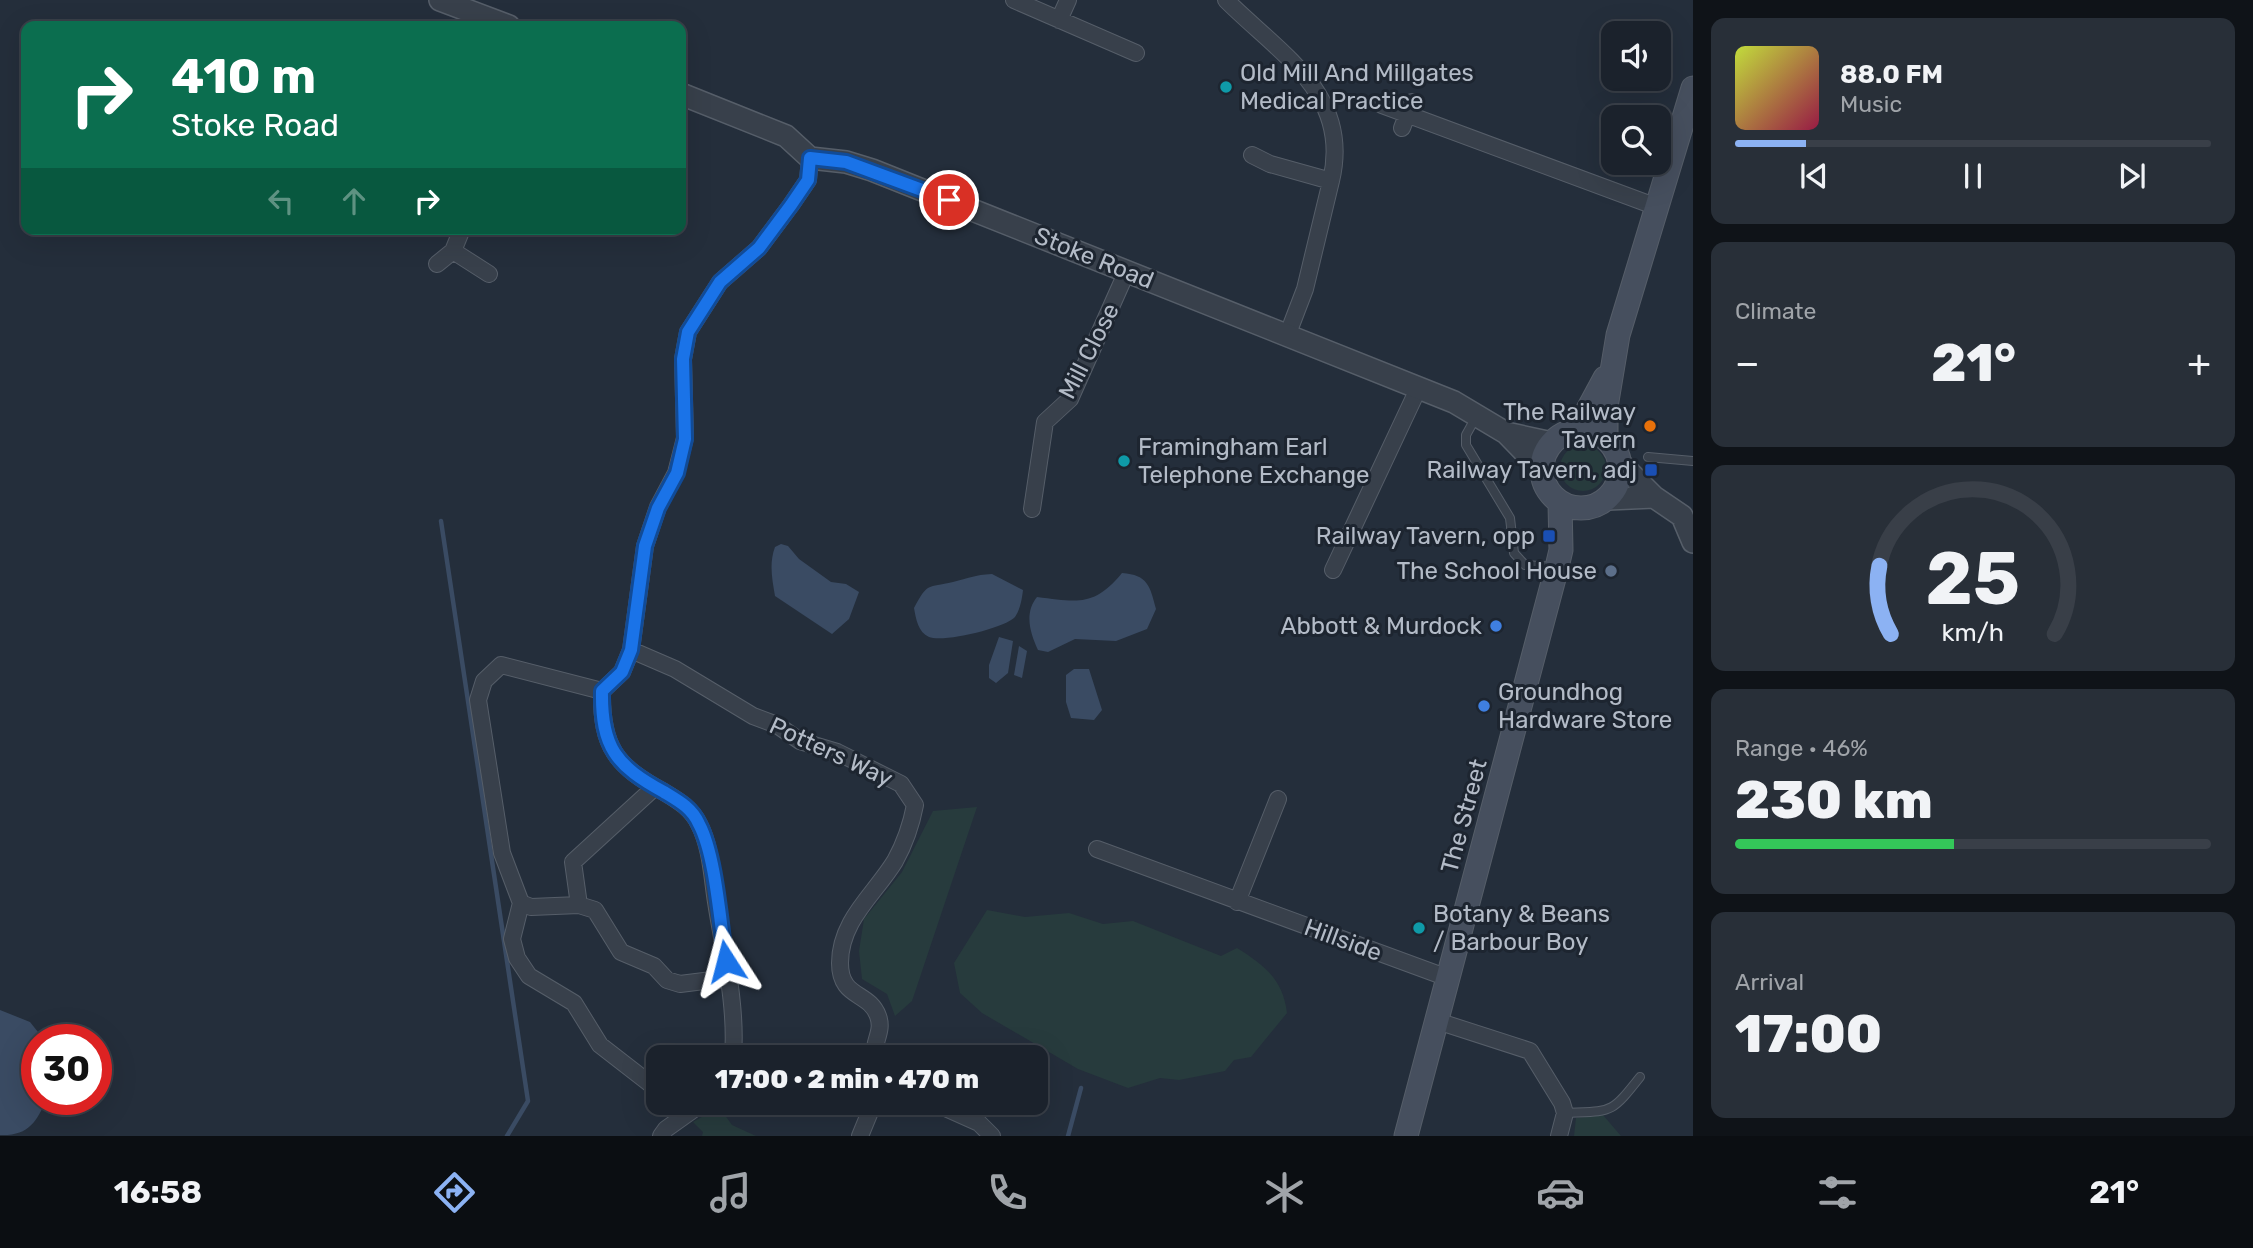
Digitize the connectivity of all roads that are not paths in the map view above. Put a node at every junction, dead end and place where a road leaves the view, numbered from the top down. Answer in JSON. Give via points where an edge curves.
{"nodes":[{"id":1,"x":1014,"y":0,"type":"edge"},
{"id":2,"x":1068,"y":0,"type":"edge"},
{"id":3,"x":1226,"y":0,"type":"edge"},
{"id":4,"x":446,"y":2,"type":"edge"},
{"id":5,"x":1059,"y":20,"type":"junction"},
{"id":6,"x":496,"y":21,"type":"edge"},
{"id":7,"x":1136,"y":53,"type":"dead end"},
{"id":8,"x":1693,"y":88,"type":"edge"},
{"id":9,"x":686,"y":96,"type":"edge"},
{"id":10,"x":1382,"y":105,"type":"dead end"},
{"id":11,"x":1688,"y":120,"type":"edge"},
{"id":12,"x":1252,"y":155,"type":"dead end"},
{"id":13,"x":810,"y":158,"type":"junction"},
{"id":14,"x":1331,"y":181,"type":"junction"},
{"id":15,"x":1657,"y":206,"type":"junction"},
{"id":16,"x":460,"y":235,"type":"edge"},
{"id":17,"x":453,"y":251,"type":"junction"},
{"id":18,"x":437,"y":264,"type":"dead end"},
{"id":19,"x":1127,"y":271,"type":"junction"},
{"id":20,"x":489,"y":274,"type":"dead end"},
{"id":21,"x":1287,"y":336,"type":"junction"},
{"id":22,"x":1613,"y":363,"type":"junction"},
{"id":23,"x":1419,"y":387,"type":"junction"},
{"id":24,"x":1477,"y":414,"type":"junction"},
{"id":25,"x":1506,"y":433,"type":"junction"},
{"id":26,"x":1561,"y":437,"type":"junction"},
{"id":27,"x":1606,"y":439,"type":"junction"},
{"id":28,"x":1648,"y":457,"type":"dead end"},
{"id":29,"x":1693,"y":461,"type":"edge"},
{"id":30,"x":1621,"y":464,"type":"junction"},
{"id":31,"x":1542,"y":470,"type":"junction"},
{"id":32,"x":1654,"y":497,"type":"junction"},
{"id":33,"x":1560,"y":503,"type":"junction"},
{"id":34,"x":1598,"y":504,"type":"junction"},
{"id":35,"x":1032,"y":509,"type":"dead end"},
{"id":36,"x":1688,"y":510,"type":"edge"},
{"id":37,"x":1693,"y":542,"type":"edge"},
{"id":38,"x":1559,"y":558,"type":"junction"},
{"id":39,"x":1333,"y":570,"type":"dead end"},
{"id":40,"x":631,"y":650,"type":"junction"},
{"id":41,"x":602,"y":691,"type":"junction"},
{"id":42,"x":655,"y":787,"type":"junction"},
{"id":43,"x":1278,"y":799,"type":"dead end"},
{"id":44,"x":1097,"y":849,"type":"dead end"},
{"id":45,"x":520,"y":902,"type":"junction"},
{"id":46,"x":1237,"y":902,"type":"junction"},
{"id":47,"x":579,"y":905,"type":"junction"},
{"id":48,"x":729,"y":978,"type":"junction"},
{"id":49,"x":1448,"y":978,"type":"junction"},
{"id":50,"x":1437,"y":1021,"type":"junction"},
{"id":51,"x":732,"y":1045,"type":"edge"},
{"id":52,"x":874,"y":1045,"type":"edge"},
{"id":53,"x":1640,"y":1077,"type":"dead end"},
{"id":54,"x":646,"y":1081,"type":"edge"},
{"id":55,"x":1564,"y":1113,"type":"junction"},
{"id":56,"x":685,"y":1115,"type":"edge"},
{"id":57,"x":869,"y":1115,"type":"edge"},
{"id":58,"x":961,"y":1115,"type":"edge"},
{"id":59,"x":682,"y":1117,"type":"joint"},
{"id":60,"x":862,"y":1135,"type":"edge"},
{"id":61,"x":662,"y":1136,"type":"edge"},
{"id":62,"x":992,"y":1136,"type":"edge"},
{"id":63,"x":1406,"y":1136,"type":"edge"},
{"id":64,"x":1559,"y":1136,"type":"edge"}],
"edges":[{"from":1,"to":5,"type":"street"},
{"from":2,"to":5,"type":"street"},
{"from":3,"to":14,"type":"street","via":[[1312,83],[1325,102],[1336,144]]},
{"from":4,"to":6,"type":"street"},
{"from":5,"to":7,"type":"street"},
{"from":8,"to":11,"type":"main road"},
{"from":9,"to":13,"type":"street","via":[[786,136]]},
{"from":10,"to":15,"type":"street"},
{"from":11,"to":15,"type":"main road"},
{"from":12,"to":14,"type":"street"},
{"from":13,"to":19,"type":"street","name":"Stoke Road","via":[[872,170]]},
{"from":13,"to":40,"type":"street","via":[[808,180],[791,205],[759,248],[720,282],[688,332],[683,359],[685,439],[677,473],[645,546]]},
{"from":14,"to":21,"type":"street","via":[[1305,289]]},
{"from":15,"to":22,"type":"main road"},
{"from":16,"to":17,"type":"street"},
{"from":17,"to":18,"type":"street"},
{"from":17,"to":20,"type":"street"},
{"from":19,"to":21,"type":"street","name":"Stoke Road"},
{"from":19,"to":35,"type":"street","name":"Mill Close","via":[[1070,399],[1045,422]]},
{"from":21,"to":23,"type":"street","name":"Stoke Road"},
{"from":22,"to":26,"type":"main road","via":[[1586,415]]},
{"from":22,"to":27,"type":"main road"},
{"from":23,"to":24,"type":"street","name":"Stoke Road"},
{"from":23,"to":39,"type":"street"},
{"from":24,"to":25,"type":"street","name":"Stoke Road"},
{"from":24,"to":38,"type":"lane","via":[[1466,445],[1510,518],[1514,553],[1525,565]]},
{"from":25,"to":26,"type":"street","name":"Stoke Road"},
{"from":25,"to":31,"type":"street","name":"Stoke Road"},
{"from":26,"to":27,"type":"main road","via":[[1586,430]]},
{"from":26,"to":31,"type":"main road","via":[[1544,455]]},
{"from":27,"to":30,"type":"main road"},
{"from":28,"to":29,"type":"lane"},
{"from":30,"to":32,"type":"street"},
{"from":30,"to":34,"type":"main road","name":"The Street","via":[[1620,478]]},
{"from":31,"to":33,"type":"main road","name":"The Street","via":[[1548,490]]},
{"from":32,"to":34,"type":"street"},
{"from":32,"to":36,"type":"street"},
{"from":33,"to":34,"type":"main road","via":[[1575,509]]},
{"from":33,"to":38,"type":"main road","name":"The Street"},
{"from":34,"to":38,"type":"main road","name":"The Street"},
{"from":36,"to":37,"type":"street"},
{"from":38,"to":49,"type":"main road","name":"The Street"},
{"from":40,"to":41,"type":"street","via":[[622,672]]},
{"from":40,"to":52,"type":"street","name":"Potters Way","via":[[676,668],[800,741],[837,752],[901,784],[915,806],[909,832],[894,862],[845,935],[840,962],[842,982],[878,1015],[880,1033]]},
{"from":41,"to":42,"type":"street","via":[[601,717],[608,746],[625,768]]},
{"from":41,"to":45,"type":"street","via":[[501,665],[484,681],[478,700],[502,853]]},
{"from":42,"to":47,"type":"street","via":[[572,862]]},
{"from":42,"to":48,"type":"street","via":[[685,804],[700,824]]},
{"from":43,"to":46,"type":"street"},
{"from":44,"to":46,"type":"street","name":"Hillside"},
{"from":45,"to":47,"type":"street","via":[[531,907]]},
{"from":45,"to":54,"type":"street","via":[[512,939],[528,976],[574,1003],[600,1045]]},
{"from":46,"to":49,"type":"street","name":"Hillside"},
{"from":47,"to":48,"type":"street","via":[[595,910],[621,952],[654,967],[667,980],[680,984]]},
{"from":48,"to":51,"type":"street"},
{"from":49,"to":50,"type":"main road","name":"The Street"},
{"from":50,"to":55,"type":"street","via":[[1530,1051]]},
{"from":50,"to":63,"type":"main road","name":"The Street"},
{"from":53,"to":55,"type":"lane","via":[[1609,1111]]},
{"from":55,"to":64,"type":"street"},
{"from":56,"to":59,"type":"street"},
{"from":57,"to":60,"type":"street"},
{"from":58,"to":62,"type":"street"},
{"from":59,"to":61,"type":"street"}]}
